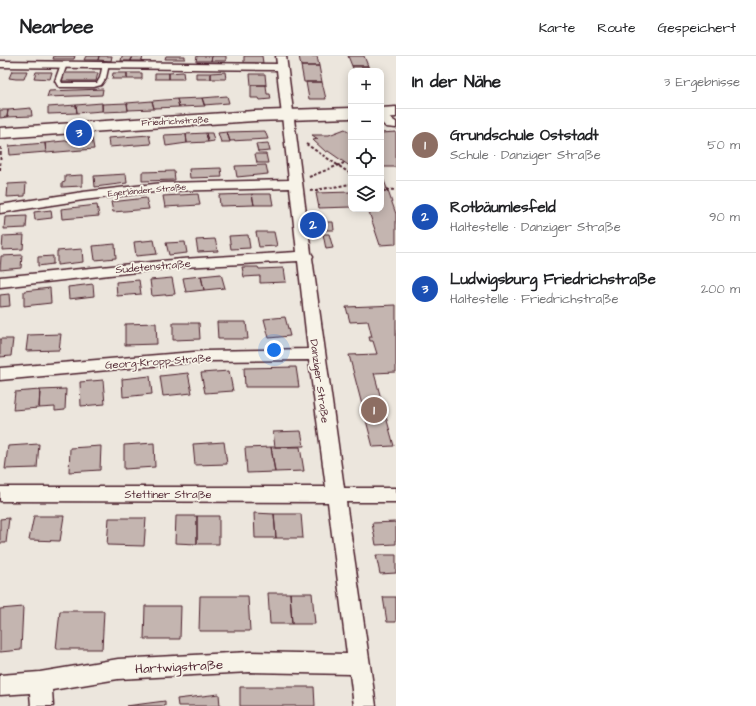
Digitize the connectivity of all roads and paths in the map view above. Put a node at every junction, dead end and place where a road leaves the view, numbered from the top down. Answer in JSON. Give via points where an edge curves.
{"nodes":[{"id":1,"x":281,"y":61,"type":"edge"},
{"id":2,"x":0,"y":64,"type":"edge"},
{"id":3,"x":64,"y":64,"type":"junction"},
{"id":4,"x":106,"y":64,"type":"junction"},
{"id":5,"x":384,"y":112,"type":"edge"},
{"id":6,"x":396,"y":112,"type":"edge"},
{"id":7,"x":348,"y":113,"type":"edge"},
{"id":8,"x":288,"y":114,"type":"junction"},
{"id":9,"x":384,"y":120,"type":"edge"},
{"id":10,"x":396,"y":125,"type":"edge"},
{"id":11,"x":1,"y":133,"type":"edge"},
{"id":12,"x":301,"y":141,"type":"dead end"},
{"id":13,"x":344,"y":163,"type":"dead end"},
{"id":14,"x":338,"y":165,"type":"junction"},
{"id":15,"x":0,"y":170,"type":"edge"},
{"id":16,"x":348,"y":172,"type":"edge"},
{"id":17,"x":296,"y":184,"type":"junction"},
{"id":18,"x":348,"y":185,"type":"edge"},
{"id":19,"x":384,"y":189,"type":"edge"},
{"id":20,"x":396,"y":190,"type":"edge"},
{"id":21,"x":0,"y":209,"type":"edge"},
{"id":22,"x":306,"y":256,"type":"junction"},
{"id":23,"x":0,"y":282,"type":"edge"},
{"id":24,"x":316,"y":354,"type":"junction"},
{"id":25,"x":0,"y":374,"type":"edge"},
{"id":26,"x":0,"y":494,"type":"edge"},
{"id":27,"x":336,"y":494,"type":"junction"},
{"id":28,"x":396,"y":495,"type":"edge"},
{"id":29,"x":359,"y":664,"type":"junction"},
{"id":30,"x":40,"y":682,"type":"junction"},
{"id":31,"x":0,"y":685,"type":"edge"},
{"id":32,"x":42,"y":706,"type":"edge"},
{"id":33,"x":364,"y":706,"type":"edge"}],
"edges":[{"from":1,"to":4,"type":"street"},
{"from":1,"to":8,"type":"street","name":"Danziger Straße"},
{"from":2,"to":3,"type":"street"},
{"from":3,"to":4,"type":"street"},
{"from":3,"to":4,"type":"lane","via":[[58,82],[60,85],[99,84]]},
{"from":5,"to":6,"type":"main road"},
{"from":7,"to":8,"type":"main road","name":"Friedrichstraße"},
{"from":8,"to":11,"type":"main road","name":"Friedrichstraße"},
{"from":8,"to":17,"type":"street","name":"Danziger Straße"},
{"from":9,"to":10,"type":"street","via":[[390,125]]},
{"from":11,"to":15,"type":"path"},
{"from":12,"to":14,"type":"path"},
{"from":13,"to":14,"type":"path"},
{"from":14,"to":16,"type":"path"},
{"from":14,"to":17,"type":"path"},
{"from":17,"to":18,"type":"path","via":[[318,190]]},
{"from":17,"to":21,"type":"street","name":"Egerländer Straße","via":[[163,187]]},
{"from":17,"to":22,"type":"street","name":"Danziger Straße"},
{"from":19,"to":20,"type":"path"},
{"from":22,"to":23,"type":"street","name":"Sudetenstraße","via":[[182,263]]},
{"from":22,"to":24,"type":"street","name":"Danziger Straße"},
{"from":24,"to":25,"type":"street","name":"Georg-Kropp-Straße","via":[[206,356]]},
{"from":24,"to":27,"type":"street","name":"Danziger Straße"},
{"from":26,"to":27,"type":"street","name":"Stettiner Straße"},
{"from":27,"to":28,"type":"street","name":"Stettiner Straße"},
{"from":27,"to":29,"type":"street","name":"Danziger Straße"},
{"from":29,"to":30,"type":"street","name":"Hartwigstraße","via":[[250,662],[126,669]]},
{"from":29,"to":33,"type":"street","name":"Danziger Straße"},
{"from":30,"to":31,"type":"street","name":"Hartwigstraße"},
{"from":30,"to":32,"type":"street"}]}
